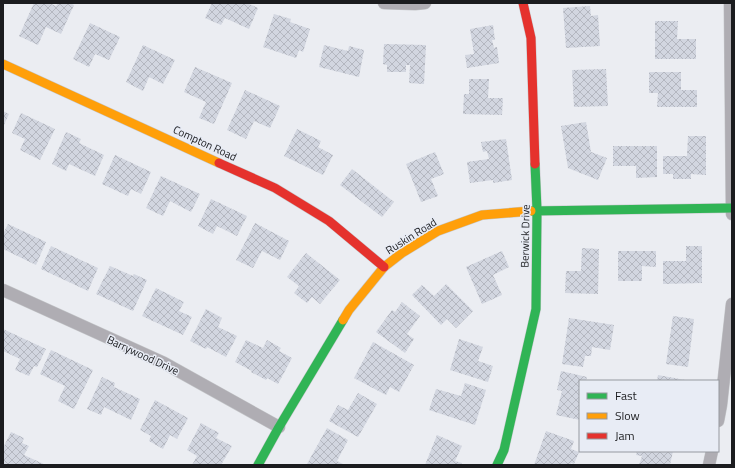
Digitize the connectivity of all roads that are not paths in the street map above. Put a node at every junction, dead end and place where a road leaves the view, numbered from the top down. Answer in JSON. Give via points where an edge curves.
{"nodes":[{"id":1,"x":384,"y":3,"type":"edge"},
{"id":2,"x":424,"y":3,"type":"edge"},
{"id":3,"x":522,"y":3,"type":"edge"},
{"id":4,"x":730,"y":3,"type":"edge"},
{"id":5,"x":3,"y":64,"type":"edge"},
{"id":6,"x":732,"y":208,"type":"edge"},
{"id":7,"x":537,"y":210,"type":"junction"},
{"id":8,"x":732,"y":214,"type":"edge"},
{"id":9,"x":384,"y":267,"type":"junction"},
{"id":10,"x":3,"y":290,"type":"edge"},
{"id":11,"x":732,"y":304,"type":"edge"},
{"id":12,"x":719,"y":417,"type":"edge"},
{"id":13,"x":279,"y":426,"type":"junction"},
{"id":14,"x":712,"y":452,"type":"edge"},
{"id":15,"x":258,"y":465,"type":"edge"},
{"id":16,"x":497,"y":465,"type":"edge"},
{"id":17,"x":708,"y":465,"type":"edge"}],
"edges":[{"from":1,"to":2,"type":"street"},
{"from":3,"to":7,"type":"street","name":"Berwick Drive","via":[[531,38]]},
{"from":4,"to":6,"type":"street"},
{"from":5,"to":9,"type":"street","name":"Compton Road","via":[[275,188],[329,221]]},
{"from":6,"to":7,"type":"street","name":"Ruskin Road"},
{"from":6,"to":8,"type":"street"},
{"from":7,"to":9,"type":"street","name":"Ruskin Road","via":[[482,214],[438,230]]},
{"from":7,"to":16,"type":"street","name":"Berwick Drive","via":[[536,309],[504,450]]},
{"from":9,"to":13,"type":"street","name":"Ruskin Road","via":[[349,310]]},
{"from":10,"to":13,"type":"street","name":"Barrywood Drive","via":[[164,363]]},
{"from":11,"to":12,"type":"street"},
{"from":13,"to":15,"type":"street","name":"Ruskin Road"},
{"from":14,"to":17,"type":"street"}]}
